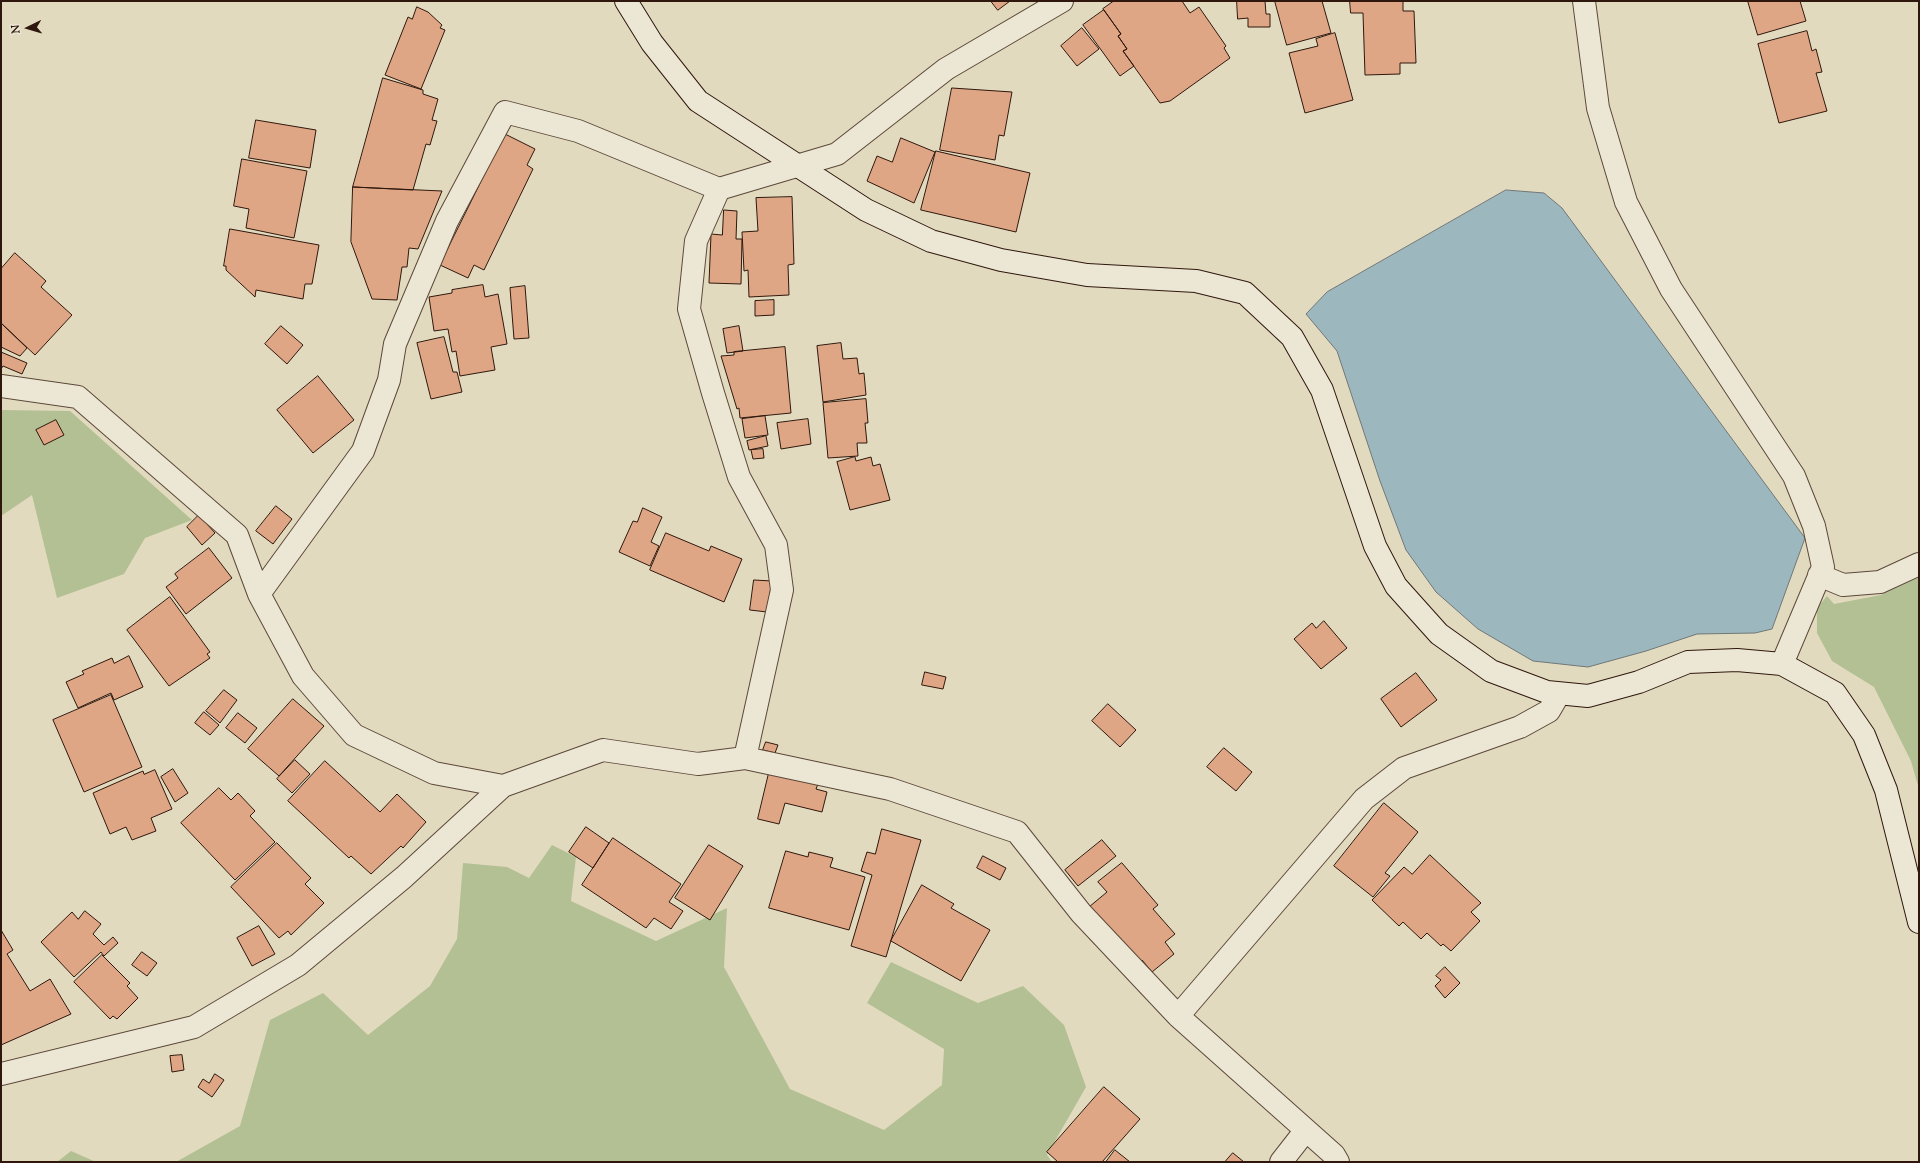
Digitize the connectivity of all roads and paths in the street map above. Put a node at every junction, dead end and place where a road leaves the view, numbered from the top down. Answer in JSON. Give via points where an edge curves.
{"nodes":[{"id":1,"x":626,"y":1,"type":"edge"},
{"id":2,"x":1062,"y":1,"type":"edge"},
{"id":3,"x":1584,"y":1,"type":"edge"},
{"id":4,"x":796,"y":165,"type":"junction"},
{"id":5,"x":719,"y":189,"type":"junction"},
{"id":6,"x":1,"y":386,"type":"edge"},
{"id":7,"x":1919,"y":564,"type":"edge"},
{"id":8,"x":1819,"y":575,"type":"junction"},
{"id":9,"x":259,"y":594,"type":"junction"},
{"id":10,"x":1782,"y":664,"type":"junction"},
{"id":11,"x":1559,"y":694,"type":"junction"},
{"id":12,"x":745,"y":758,"type":"junction"},
{"id":13,"x":503,"y":786,"type":"junction"},
{"id":14,"x":1919,"y":922,"type":"edge"},
{"id":15,"x":1178,"y":1016,"type":"junction"},
{"id":16,"x":1,"y":1074,"type":"edge"},
{"id":17,"x":1306,"y":1130,"type":"junction"},
{"id":18,"x":1281,"y":1162,"type":"edge"},
{"id":19,"x":1338,"y":1162,"type":"edge"}],
"edges":[{"from":1,"to":4,"type":"street","via":[[652,43],[698,101]]},
{"from":2,"to":4,"type":"street","via":[[946,69],[837,154]]},
{"from":3,"to":8,"type":"street","via":[[1598,108],[1626,202],[1671,289],[1794,476],[1814,526],[1823,567]]},
{"from":4,"to":5,"type":"street"},
{"from":4,"to":11,"type":"street","via":[[866,210],[931,241],[1001,260],[1087,275],[1196,281],[1244,293],[1292,337],[1322,390],[1376,546],[1396,586],[1439,634],[1490,671]]},
{"from":5,"to":9,"type":"street","via":[[578,131],[504,112],[447,221],[395,344],[389,380],[363,451]]},
{"from":5,"to":12,"type":"street","via":[[696,241],[689,309],[739,477],[776,545],[782,590]]},
{"from":6,"to":9,"type":"street","via":[[78,398],[237,535]]},
{"from":7,"to":8,"type":"street","via":[[1880,582],[1843,585]]},
{"from":8,"to":10,"type":"street"},
{"from":9,"to":13,"type":"street","via":[[302,676],[354,735],[434,773]]},
{"from":10,"to":11,"type":"street","via":[[1737,660],[1688,662],[1639,682],[1588,696]]},
{"from":10,"to":14,"type":"street","via":[[1835,692],[1864,735],[1886,790]]},
{"from":11,"to":15,"type":"street","via":[[1549,711],[1537,718],[1520,727],[1404,768],[1364,799]]},
{"from":12,"to":13,"type":"street","via":[[698,764],[603,750]]},
{"from":12,"to":15,"type":"street","via":[[890,789],[1017,832],[1081,913]]},
{"from":13,"to":16,"type":"street","via":[[404,877],[298,966],[194,1027]]},
{"from":15,"to":17,"type":"street"},
{"from":17,"to":18,"type":"street"},
{"from":17,"to":19,"type":"street","via":[[1334,1155]]}]}
